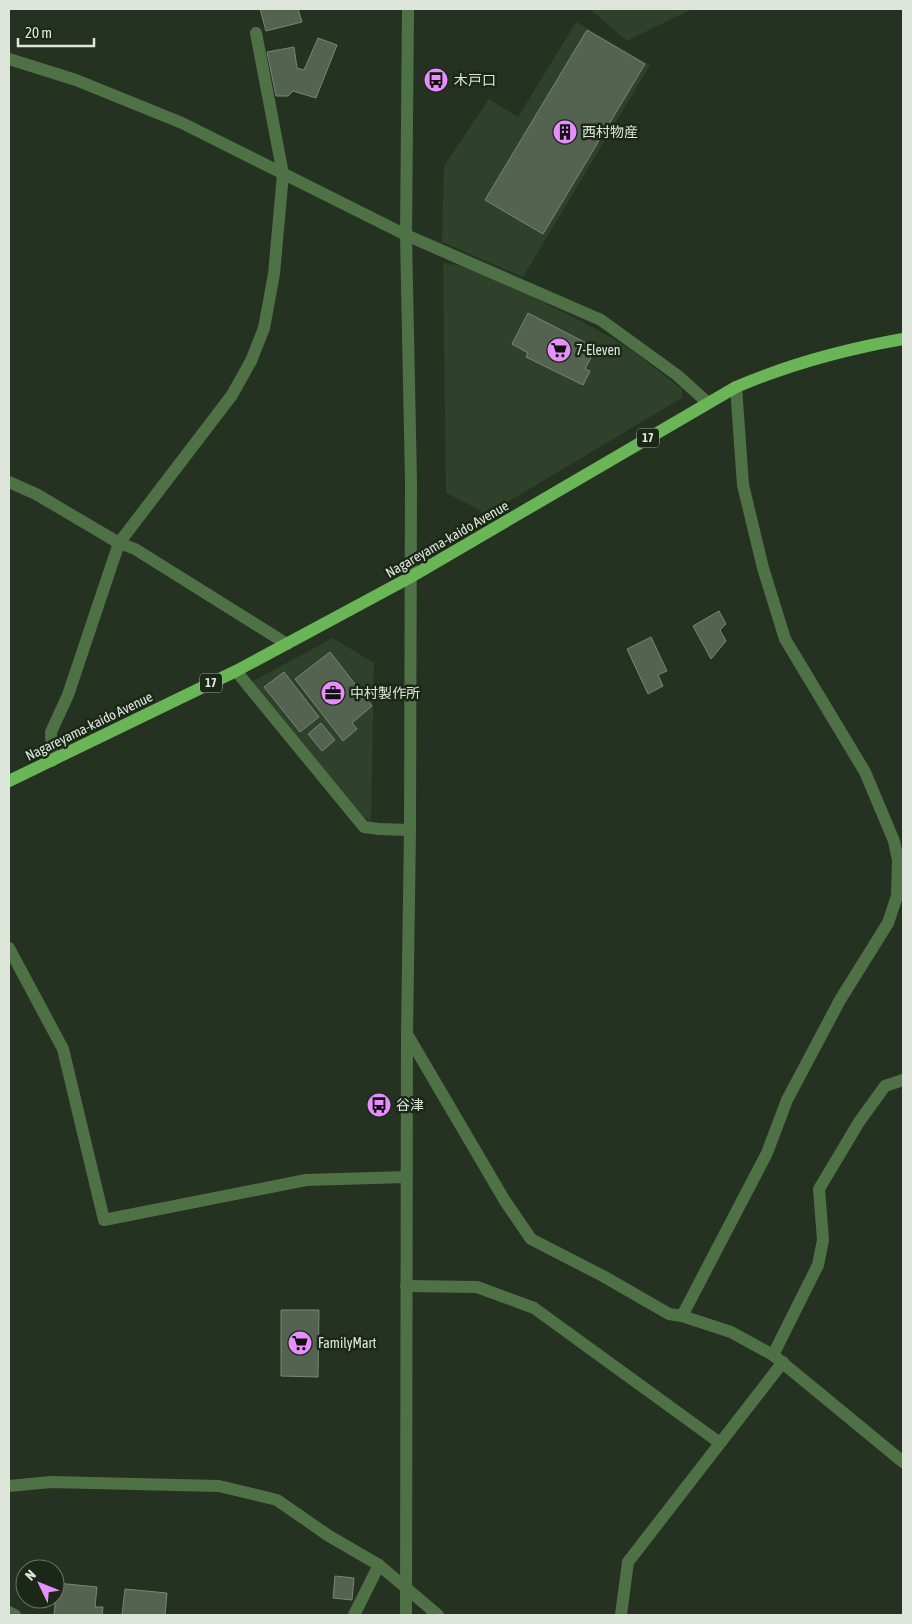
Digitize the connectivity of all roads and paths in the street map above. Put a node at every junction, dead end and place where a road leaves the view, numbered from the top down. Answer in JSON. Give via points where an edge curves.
{"nodes":[{"id":1,"x":408,"y":9,"type":"edge"},
{"id":2,"x":256,"y":33,"type":"dead end"},
{"id":3,"x":9,"y":59,"type":"edge"},
{"id":4,"x":283,"y":174,"type":"junction"},
{"id":5,"x":406,"y":235,"type":"junction"},
{"id":6,"x":903,"y":339,"type":"edge"},
{"id":7,"x":736,"y":387,"type":"junction"},
{"id":8,"x":708,"y":403,"type":"junction"},
{"id":9,"x":9,"y":482,"type":"edge"},
{"id":10,"x":119,"y":543,"type":"junction"},
{"id":11,"x":409,"y":578,"type":"junction"},
{"id":12,"x":288,"y":644,"type":"junction"},
{"id":13,"x":236,"y":671,"type":"junction"},
{"id":14,"x":52,"y":761,"type":"junction"},
{"id":15,"x":9,"y":781,"type":"edge"},
{"id":16,"x":410,"y":830,"type":"junction"},
{"id":17,"x":9,"y":948,"type":"edge"},
{"id":18,"x":407,"y":1034,"type":"junction"},
{"id":19,"x":903,"y":1080,"type":"edge"},
{"id":20,"x":406,"y":1177,"type":"junction"},
{"id":21,"x":406,"y":1286,"type":"junction"},
{"id":22,"x":682,"y":1316,"type":"junction"},
{"id":23,"x":778,"y":1358,"type":"junction"},
{"id":24,"x":720,"y":1443,"type":"junction"},
{"id":25,"x":903,"y":1462,"type":"edge"},
{"id":26,"x":9,"y":1486,"type":"edge"},
{"id":27,"x":379,"y":1566,"type":"junction"},
{"id":28,"x":406,"y":1588,"type":"junction"},
{"id":29,"x":9,"y":1612,"type":"edge"},
{"id":30,"x":14,"y":1615,"type":"edge"},
{"id":31,"x":354,"y":1615,"type":"edge"},
{"id":32,"x":406,"y":1615,"type":"edge"},
{"id":33,"x":438,"y":1615,"type":"edge"},
{"id":34,"x":621,"y":1615,"type":"edge"}],
"edges":[{"from":1,"to":5,"type":"street"},
{"from":2,"to":4,"type":"street"},
{"from":3,"to":4,"type":"street","via":[[76,80],[182,123]]},
{"from":4,"to":5,"type":"street"},
{"from":4,"to":10,"type":"street","via":[[274,274],[264,328],[252,361],[232,395]]},
{"from":5,"to":8,"type":"street","via":[[601,320],[677,375]]},
{"from":5,"to":11,"type":"street"},
{"from":6,"to":7,"type":"main road","name":"Nagareyama-kaido Avenue","number":"17","via":[[831,354]]},
{"from":7,"to":8,"type":"main road","name":"Nagareyama-kaido Avenue","number":"17"},
{"from":7,"to":22,"type":"street","via":[[742,485],[785,639],[865,772],[894,842],[898,860],[897,896],[888,924],[840,1000],[787,1100],[767,1152]]},
{"from":8,"to":11,"type":"main road","name":"Nagareyama-kaido Avenue","number":"17"},
{"from":9,"to":10,"type":"street","via":[[36,494]]},
{"from":10,"to":12,"type":"street","via":[[135,549]]},
{"from":10,"to":14,"type":"street","via":[[68,695],[51,732]]},
{"from":11,"to":12,"type":"main road","name":"Nagareyama-kaido Avenue","number":"17"},
{"from":11,"to":16,"type":"street"},
{"from":12,"to":13,"type":"main road","name":"Nagareyama-kaido Avenue","number":"17"},
{"from":13,"to":14,"type":"main road","name":"Nagareyama-kaido Avenue","number":"17"},
{"from":13,"to":16,"type":"street","via":[[364,827]]},
{"from":14,"to":15,"type":"main road","name":"Nagareyama-kaido Avenue","number":"17"},
{"from":16,"to":18,"type":"street"},
{"from":17,"to":20,"type":"street","via":[[63,1049],[104,1220],[306,1180]]},
{"from":18,"to":20,"type":"street"},
{"from":18,"to":22,"type":"street","via":[[531,1239],[669,1314]]},
{"from":19,"to":23,"type":"street","via":[[885,1086],[819,1189],[823,1240],[818,1265]]},
{"from":20,"to":21,"type":"street"},
{"from":21,"to":24,"type":"street","via":[[477,1287],[534,1308]]},
{"from":21,"to":28,"type":"street"},
{"from":22,"to":23,"type":"street","via":[[731,1332]]},
{"from":23,"to":24,"type":"street"},
{"from":23,"to":25,"type":"street"},
{"from":24,"to":34,"type":"street","via":[[628,1562]]},
{"from":26,"to":27,"type":"street","via":[[51,1482],[219,1486],[277,1500]]},
{"from":27,"to":28,"type":"street"},
{"from":27,"to":31,"type":"street"},
{"from":28,"to":32,"type":"street"},
{"from":28,"to":33,"type":"street"},
{"from":29,"to":30,"type":"street"}]}
